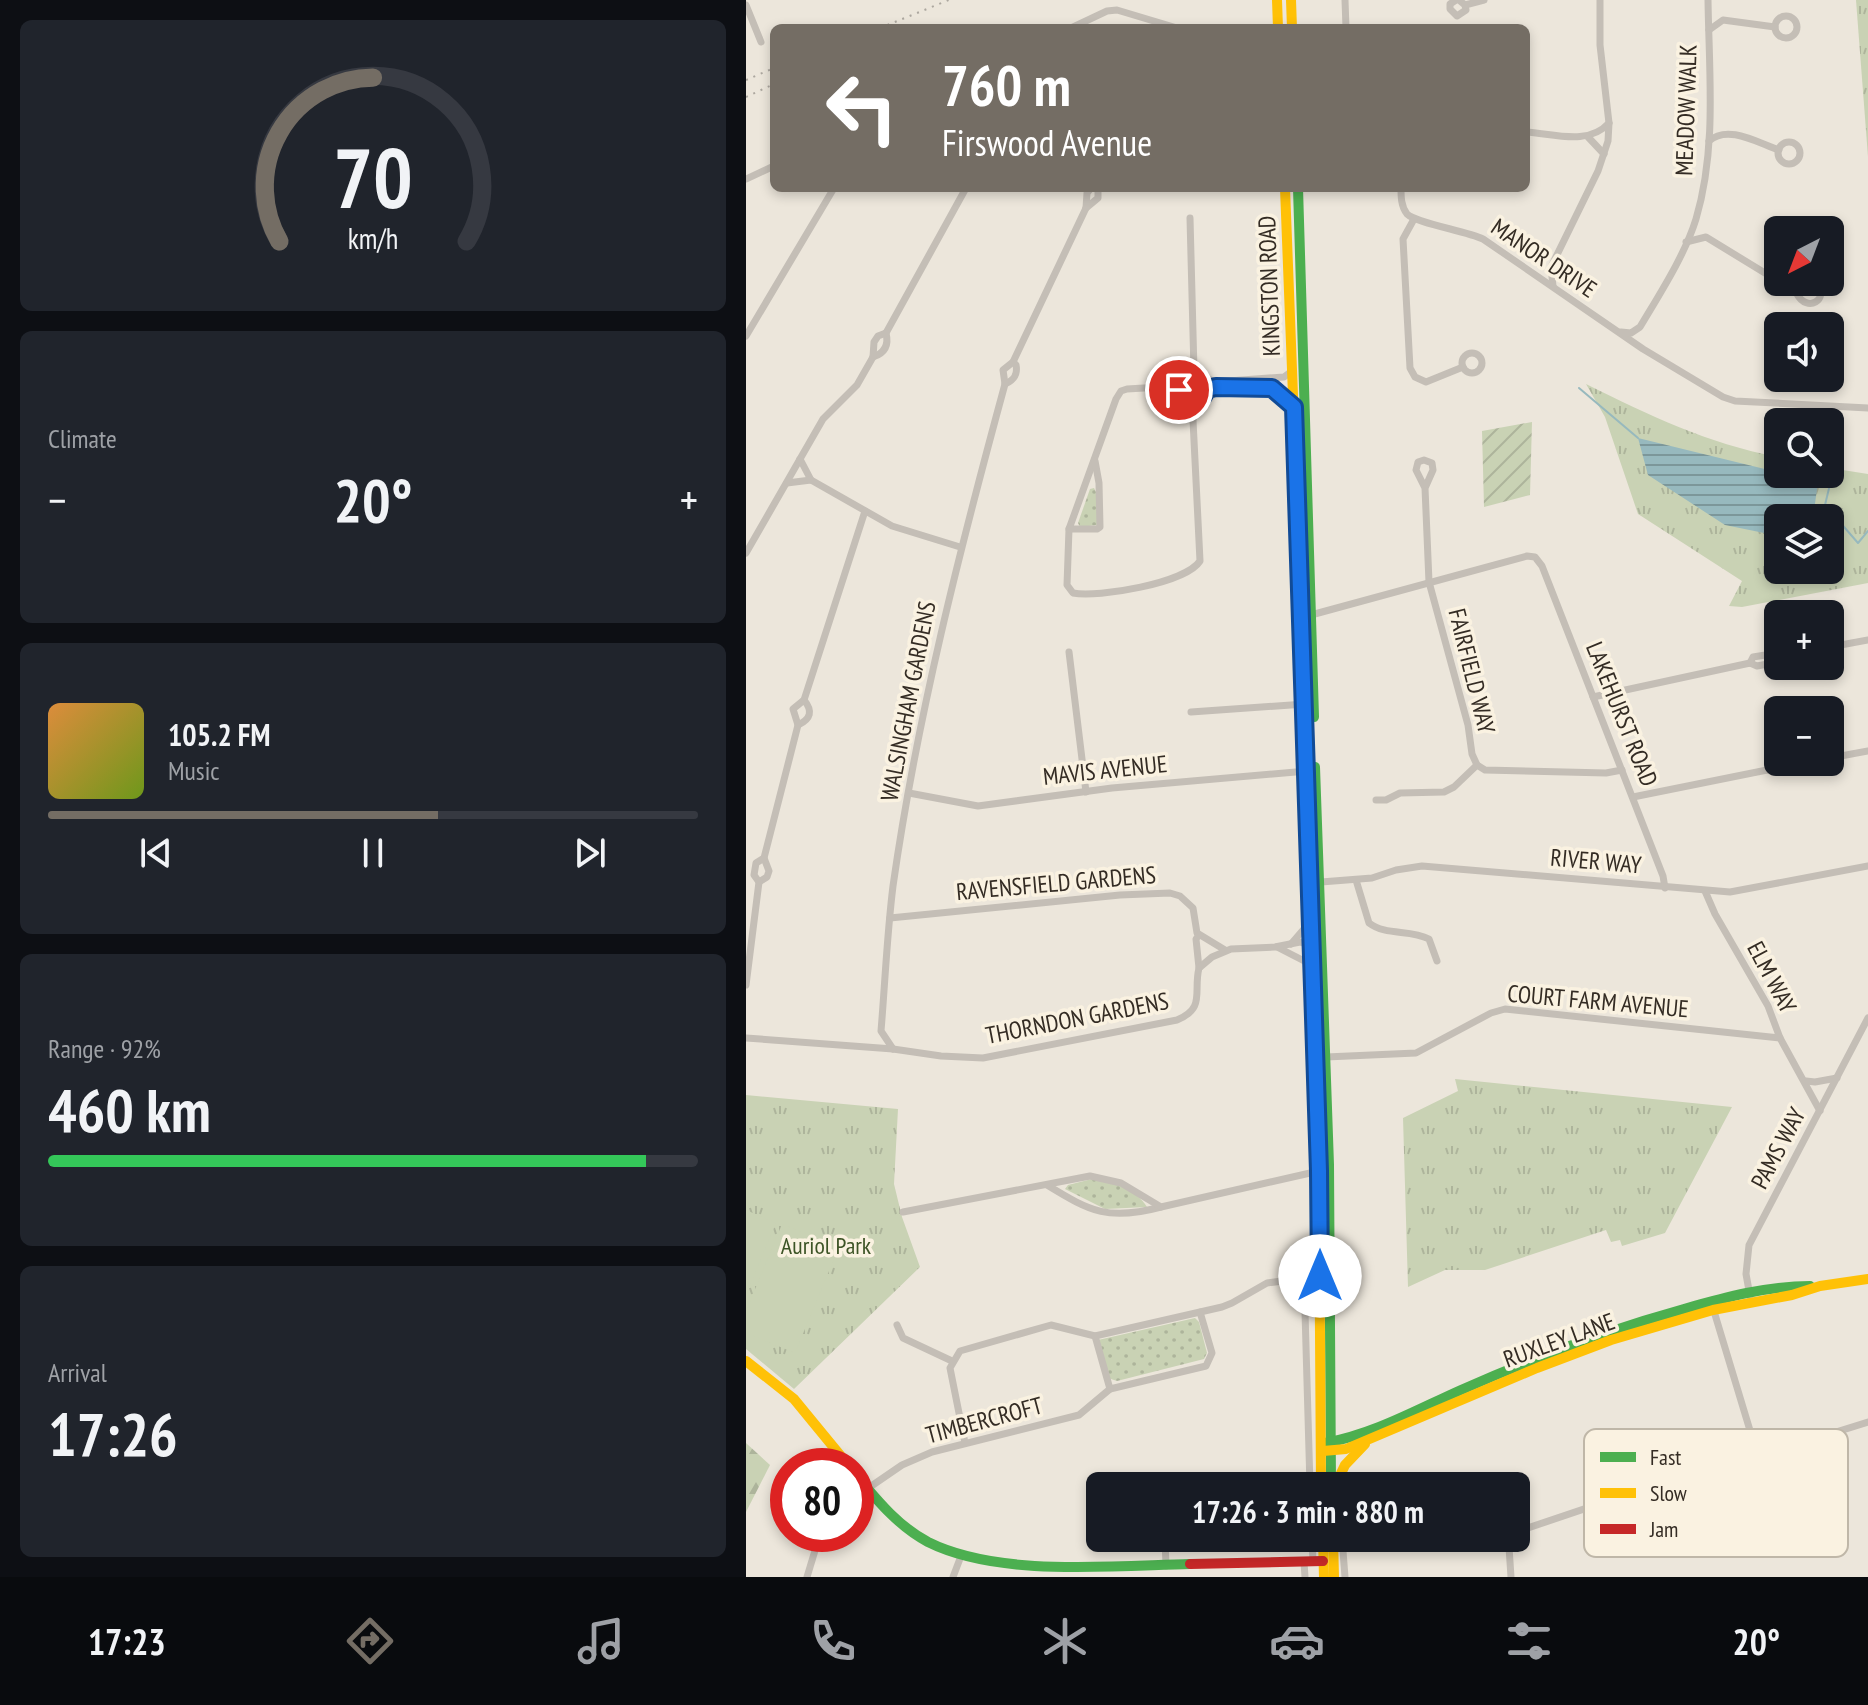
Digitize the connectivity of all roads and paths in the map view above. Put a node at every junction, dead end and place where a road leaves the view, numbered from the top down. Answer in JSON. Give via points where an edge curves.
{"nodes":[{"id":1,"x":1277,"y":0,"type":"edge"},
{"id":2,"x":1291,"y":0,"type":"edge"},
{"id":3,"x":1345,"y":0,"type":"edge"},
{"id":4,"x":1484,"y":0,"type":"edge"},
{"id":5,"x":1600,"y":0,"type":"edge"},
{"id":6,"x":1460,"y":2,"type":"edge"},
{"id":7,"x":1708,"y":4,"type":"edge"},
{"id":8,"x":746,"y":5,"type":"edge"},
{"id":9,"x":1723,"y":20,"type":"junction"},
{"id":10,"x":1080,"y":24,"type":"edge"},
{"id":11,"x":1152,"y":24,"type":"edge"},
{"id":12,"x":1278,"y":24,"type":"edge"},
{"id":13,"x":1292,"y":24,"type":"edge"},
{"id":14,"x":1346,"y":24,"type":"edge"},
{"id":15,"x":1775,"y":27,"type":"dead end"},
{"id":16,"x":1708,"y":30,"type":"junction"},
{"id":17,"x":761,"y":42,"type":"dead end"},
{"id":18,"x":1711,"y":118,"type":"junction"},
{"id":19,"x":1609,"y":123,"type":"junction"},
{"id":20,"x":1725,"y":131,"type":"junction"},
{"id":21,"x":1530,"y":132,"type":"edge"},
{"id":22,"x":1588,"y":137,"type":"junction"},
{"id":23,"x":1709,"y":141,"type":"junction"},
{"id":24,"x":1779,"y":150,"type":"dead end"},
{"id":25,"x":1604,"y":154,"type":"junction"},
{"id":26,"x":770,"y":168,"type":"edge"},
{"id":27,"x":746,"y":179,"type":"edge"},
{"id":28,"x":832,"y":192,"type":"edge"},
{"id":29,"x":964,"y":192,"type":"edge"},
{"id":30,"x":1088,"y":192,"type":"edge"},
{"id":31,"x":1098,"y":192,"type":"edge"},
{"id":32,"x":1285,"y":192,"type":"edge"},
{"id":33,"x":1298,"y":192,"type":"edge"},
{"id":34,"x":1401,"y":192,"type":"edge"},
{"id":35,"x":1086,"y":208,"type":"junction"},
{"id":36,"x":1190,"y":218,"type":"dead end"},
{"id":37,"x":1414,"y":219,"type":"junction"},
{"id":38,"x":1695,"y":222,"type":"junction"},
{"id":39,"x":1706,"y":237,"type":"junction"},
{"id":40,"x":1686,"y":242,"type":"junction"},
{"id":41,"x":1551,"y":267,"type":"junction"},
{"id":42,"x":1529,"y":271,"type":"junction"},
{"id":43,"x":1764,"y":273,"type":"edge"},
{"id":44,"x":1554,"y":288,"type":"junction"},
{"id":45,"x":1798,"y":296,"type":"edge"},
{"id":46,"x":1821,"y":296,"type":"edge"},
{"id":47,"x":1640,"y":327,"type":"junction"},
{"id":48,"x":1619,"y":332,"type":"junction"},
{"id":49,"x":886,"y":333,"type":"junction"},
{"id":50,"x":746,"y":336,"type":"edge"},
{"id":51,"x":1643,"y":349,"type":"junction"},
{"id":52,"x":873,"y":357,"type":"junction"},
{"id":53,"x":1013,"y":362,"type":"junction"},
{"id":54,"x":1463,"y":367,"type":"dead end"},
{"id":55,"x":1293,"y":370,"type":"junction"},
{"id":56,"x":1194,"y":371,"type":"junction"},
{"id":57,"x":1206,"y":378,"type":"junction"},
{"id":58,"x":1005,"y":384,"type":"junction"},
{"id":59,"x":1178,"y":386,"type":"junction"},
{"id":60,"x":1207,"y":389,"type":"junction"},
{"id":61,"x":1192,"y":400,"type":"junction"},
{"id":62,"x":1294,"y":407,"type":"junction"},
{"id":63,"x":1868,"y":408,"type":"edge"},
{"id":64,"x":800,"y":459,"type":"junction"},
{"id":65,"x":1095,"y":460,"type":"junction"},
{"id":66,"x":811,"y":480,"type":"junction"},
{"id":67,"x":787,"y":483,"type":"junction"},
{"id":68,"x":1425,"y":488,"type":"dead end"},
{"id":69,"x":865,"y":511,"type":"junction"},
{"id":70,"x":1069,"y":529,"type":"junction"},
{"id":71,"x":960,"y":547,"type":"junction"},
{"id":72,"x":746,"y":553,"type":"edge"},
{"id":73,"x":1429,"y":582,"type":"junction"},
{"id":74,"x":1311,"y":615,"type":"junction"},
{"id":75,"x":1868,"y":640,"type":"edge"},
{"id":76,"x":1844,"y":644,"type":"edge"},
{"id":77,"x":1069,"y":652,"type":"dead end"},
{"id":78,"x":1764,"y":655,"type":"edge"},
{"id":79,"x":1750,"y":663,"type":"junction"},
{"id":80,"x":1764,"y":665,"type":"edge"},
{"id":81,"x":1593,"y":697,"type":"junction"},
{"id":82,"x":804,"y":700,"type":"junction"},
{"id":83,"x":1305,"y":704,"type":"junction"},
{"id":84,"x":1191,"y":712,"type":"dead end"},
{"id":85,"x":798,"y":725,"type":"junction"},
{"id":86,"x":1868,"y":751,"type":"edge"},
{"id":87,"x":1844,"y":755,"type":"edge"},
{"id":88,"x":1477,"y":765,"type":"junction"},
{"id":89,"x":1622,"y":770,"type":"junction"},
{"id":90,"x":1307,"y":771,"type":"junction"},
{"id":91,"x":1764,"y":771,"type":"edge"},
{"id":92,"x":1086,"y":792,"type":"junction"},
{"id":93,"x":909,"y":793,"type":"junction"},
{"id":94,"x":1633,"y":797,"type":"junction"},
{"id":95,"x":1376,"y":800,"type":"dead end"},
{"id":96,"x":764,"y":858,"type":"junction"},
{"id":97,"x":1868,"y":866,"type":"edge"},
{"id":98,"x":1356,"y":880,"type":"junction"},
{"id":99,"x":759,"y":882,"type":"junction"},
{"id":100,"x":1321,"y":882,"type":"junction"},
{"id":101,"x":1665,"y":888,"type":"junction"},
{"id":102,"x":1705,"y":891,"type":"junction"},
{"id":103,"x":890,"y":918,"type":"junction"},
{"id":104,"x":1310,"y":922,"type":"junction"},
{"id":105,"x":1199,"y":935,"type":"junction"},
{"id":106,"x":1291,"y":943,"type":"junction"},
{"id":107,"x":1311,"y":945,"type":"junction"},
{"id":108,"x":1275,"y":947,"type":"junction"},
{"id":109,"x":1225,"y":950,"type":"junction"},
{"id":110,"x":1291,"y":953,"type":"junction"},
{"id":111,"x":1323,"y":955,"type":"junction"},
{"id":112,"x":1437,"y":961,"type":"dead end"},
{"id":113,"x":1312,"y":965,"type":"junction"},
{"id":114,"x":1199,"y":968,"type":"junction"},
{"id":115,"x":746,"y":985,"type":"edge"},
{"id":116,"x":1868,"y":1018,"type":"edge"},
{"id":117,"x":881,"y":1031,"type":"junction"},
{"id":118,"x":746,"y":1038,"type":"edge"},
{"id":119,"x":1780,"y":1038,"type":"junction"},
{"id":120,"x":866,"y":1047,"type":"junction"},
{"id":121,"x":893,"y":1049,"type":"junction"},
{"id":122,"x":1326,"y":1057,"type":"junction"},
{"id":123,"x":1837,"y":1078,"type":"junction"},
{"id":124,"x":1806,"y":1081,"type":"junction"},
{"id":125,"x":1820,"y":1111,"type":"junction"},
{"id":126,"x":1319,"y":1171,"type":"junction"},
{"id":127,"x":1047,"y":1184,"type":"junction"},
{"id":128,"x":1161,"y":1207,"type":"junction"},
{"id":129,"x":903,"y":1212,"type":"dead end"},
{"id":130,"x":1320,"y":1276,"type":"junction"},
{"id":131,"x":1304,"y":1277,"type":"junction"},
{"id":132,"x":1868,"y":1279,"type":"edge"},
{"id":133,"x":1750,"y":1297,"type":"junction"},
{"id":134,"x":1712,"y":1306,"type":"junction"},
{"id":135,"x":1200,"y":1312,"type":"junction"},
{"id":136,"x":897,"y":1325,"type":"dead end"},
{"id":137,"x":1095,"y":1336,"type":"junction"},
{"id":138,"x":746,"y":1361,"type":"edge"},
{"id":139,"x":952,"y":1361,"type":"junction"},
{"id":140,"x":1110,"y":1389,"type":"junction"},
{"id":141,"x":1868,"y":1422,"type":"edge"},
{"id":142,"x":1750,"y":1429,"type":"edge"},
{"id":143,"x":1845,"y":1429,"type":"edge"},
{"id":144,"x":1373,"y":1438,"type":"junction"},
{"id":145,"x":965,"y":1443,"type":"junction"},
{"id":146,"x":1325,"y":1447,"type":"junction"},
{"id":147,"x":834,"y":1448,"type":"edge"},
{"id":148,"x":1310,"y":1472,"type":"edge"},
{"id":149,"x":1322,"y":1472,"type":"edge"},
{"id":150,"x":1332,"y":1472,"type":"edge"},
{"id":151,"x":1343,"y":1472,"type":"edge"},
{"id":152,"x":874,"y":1478,"type":"edge"},
{"id":153,"x":874,"y":1500,"type":"edge"},
{"id":154,"x":1584,"y":1510,"type":"edge"},
{"id":155,"x":1530,"y":1527,"type":"edge"},
{"id":156,"x":815,"y":1552,"type":"edge"},
{"id":157,"x":1166,"y":1552,"type":"edge"},
{"id":158,"x":1313,"y":1552,"type":"edge"},
{"id":159,"x":1317,"y":1552,"type":"edge"},
{"id":160,"x":1333,"y":1552,"type":"edge"},
{"id":161,"x":1343,"y":1552,"type":"edge"},
{"id":162,"x":1509,"y":1552,"type":"edge"},
{"id":163,"x":961,"y":1556,"type":"junction"},
{"id":164,"x":1313,"y":1561,"type":"junction"},
{"id":165,"x":1166,"y":1566,"type":"junction"},
{"id":166,"x":1187,"y":1571,"type":"edge"},
{"id":167,"x":807,"y":1577,"type":"edge"},
{"id":168,"x":953,"y":1577,"type":"edge"},
{"id":169,"x":1305,"y":1577,"type":"edge"},
{"id":170,"x":1324,"y":1577,"type":"edge"},
{"id":171,"x":1334,"y":1577,"type":"edge"},
{"id":172,"x":1345,"y":1577,"type":"edge"},
{"id":173,"x":1511,"y":1577,"type":"edge"}],
"edges":[{"from":1,"to":12,"type":"main road"},
{"from":2,"to":13,"type":"main road"},
{"from":3,"to":14,"type":"street"},
{"from":4,"to":6,"type":"street"},
{"from":5,"to":19,"type":"street"},
{"from":7,"to":9,"type":"street"},
{"from":7,"to":16,"type":"street","name":"MEADOW WALK"},
{"from":8,"to":17,"type":"street"},
{"from":9,"to":15,"type":"street"},
{"from":9,"to":16,"type":"street"},
{"from":10,"to":11,"type":"street","via":[[1113,10]]},
{"from":16,"to":18,"type":"street","name":"MEADOW WALK"},
{"from":18,"to":20,"type":"street"},
{"from":18,"to":23,"type":"street","name":"MEADOW WALK"},
{"from":19,"to":22,"type":"street"},
{"from":19,"to":25,"type":"street"},
{"from":20,"to":23,"type":"street"},
{"from":20,"to":24,"type":"street"},
{"from":21,"to":22,"type":"street"},
{"from":22,"to":25,"type":"street"},
{"from":23,"to":38,"type":"street","name":"MEADOW WALK"},
{"from":25,"to":41,"type":"street"},
{"from":26,"to":27,"type":"street"},
{"from":28,"to":50,"type":"street"},
{"from":29,"to":49,"type":"street"},
{"from":30,"to":35,"type":"street","name":"WALSINGHAM GARDENS"},
{"from":31,"to":35,"type":"street","name":"WALSINGHAM GARDENS"},
{"from":32,"to":55,"type":"main road","name":"KINGSTON ROAD"},
{"from":33,"to":74,"type":"main road","name":"KINGSTON ROAD"},
{"from":34,"to":37,"type":"street","via":[[1402,205]]},
{"from":35,"to":53,"type":"street","name":"WALSINGHAM GARDENS"},
{"from":36,"to":56,"type":"street"},
{"from":37,"to":42,"type":"street","name":"MANOR DRIVE","via":[[1472,234]]},
{"from":37,"to":54,"type":"street","via":[[1403,239],[1410,368],[1426,382]]},
{"from":38,"to":39,"type":"street"},
{"from":38,"to":40,"type":"street","name":"MEADOW WALK"},
{"from":39,"to":40,"type":"street"},
{"from":39,"to":43,"type":"street"},
{"from":40,"to":47,"type":"street","name":"MEADOW WALK"},
{"from":41,"to":42,"type":"street"},
{"from":41,"to":44,"type":"street"},
{"from":42,"to":44,"type":"street","name":"MANOR DRIVE"},
{"from":44,"to":48,"type":"street","name":"MANOR DRIVE"},
{"from":45,"to":46,"type":"street","via":[[1812,304]]},
{"from":47,"to":48,"type":"street"},
{"from":47,"to":51,"type":"street"},
{"from":48,"to":51,"type":"street","name":"MANOR DRIVE"},
{"from":49,"to":52,"type":"street","via":[[874,342]]},
{"from":49,"to":52,"type":"street","via":[[886,348]]},
{"from":51,"to":63,"type":"street","name":"MANOR DRIVE","via":[[1735,401]]},
{"from":52,"to":64,"type":"street","via":[[857,385],[823,419]]},
{"from":53,"to":58,"type":"street","name":"WALSINGHAM GARDENS","via":[[1003,370]]},
{"from":53,"to":58,"type":"street","name":"WALSINGHAM GARDENS","via":[[1016,374]]},
{"from":55,"to":57,"type":"street","via":[[1284,377],[1215,382]]},
{"from":55,"to":62,"type":"main road","name":"KINGSTON ROAD"},
{"from":56,"to":57,"type":"street"},
{"from":56,"to":59,"type":"street","via":[[1181,377]]},
{"from":57,"to":60,"type":"street"},
{"from":58,"to":71,"type":"street","name":"WALSINGHAM GARDENS"},
{"from":59,"to":61,"type":"street"},
{"from":59,"to":65,"type":"street","via":[[1121,391]]},
{"from":60,"to":61,"type":"street"},
{"from":60,"to":62,"type":"street","via":[[1272,388]]},
{"from":61,"to":70,"type":"street","via":[[1200,553],[1196,567],[1123,590],[1073,593],[1067,585]]},
{"from":62,"to":83,"type":"main road","name":"KINGSTON ROAD"},
{"from":64,"to":66,"type":"street"},
{"from":64,"to":67,"type":"street"},
{"from":65,"to":70,"type":"street"},
{"from":65,"to":70,"type":"street","via":[[1100,527]]},
{"from":66,"to":67,"type":"street"},
{"from":66,"to":69,"type":"street"},
{"from":67,"to":72,"type":"street"},
{"from":68,"to":73,"type":"street","name":"FAIRFIELD WAY"},
{"from":69,"to":71,"type":"street","via":[[907,532]]},
{"from":69,"to":82,"type":"street"},
{"from":71,"to":93,"type":"street","name":"WALSINGHAM GARDENS"},
{"from":73,"to":74,"type":"street"},
{"from":73,"to":81,"type":"street","name":"LAKEHURST ROAD","via":[[1535,557]]},
{"from":73,"to":88,"type":"street","name":"FAIRFIELD WAY"},
{"from":74,"to":100,"type":"main road","name":"KINGSTON ROAD"},
{"from":75,"to":76,"type":"street"},
{"from":77,"to":92,"type":"street"},
{"from":78,"to":79,"type":"street"},
{"from":79,"to":80,"type":"street"},
{"from":79,"to":81,"type":"street"},
{"from":81,"to":89,"type":"street","name":"LAKEHURST ROAD"},
{"from":82,"to":85,"type":"street","via":[[793,709]]},
{"from":82,"to":85,"type":"street","via":[[810,713]]},
{"from":83,"to":84,"type":"street"},
{"from":83,"to":90,"type":"main road","name":"KINGSTON ROAD"},
{"from":85,"to":96,"type":"street"},
{"from":86,"to":87,"type":"street"},
{"from":88,"to":89,"type":"street","name":"FAIRFIELD WAY","via":[[1485,770]]},
{"from":88,"to":95,"type":"street","via":[[1444,792],[1400,793]]},
{"from":89,"to":94,"type":"street","name":"LAKEHURST ROAD"},
{"from":90,"to":92,"type":"street","name":"MAVIS AVENUE"},
{"from":90,"to":104,"type":"main road","name":"KINGSTON ROAD"},
{"from":91,"to":94,"type":"street"},
{"from":92,"to":93,"type":"street","name":"MAVIS AVENUE","via":[[969,806]]},
{"from":93,"to":103,"type":"street","name":"WALSINGHAM GARDENS"},
{"from":94,"to":101,"type":"street","name":"LAKEHURST ROAD"},
{"from":96,"to":99,"type":"street","via":[[769,871]]},
{"from":96,"to":99,"type":"street","via":[[754,869]]},
{"from":97,"to":102,"type":"street","name":"RIVER WAY","via":[[1730,892]]},
{"from":98,"to":100,"type":"street","name":"RIVER WAY"},
{"from":98,"to":101,"type":"street","name":"RIVER WAY","via":[[1422,866]]},
{"from":98,"to":112,"type":"street","via":[[1369,923],[1429,939]]},
{"from":99,"to":115,"type":"street"},
{"from":100,"to":111,"type":"main road","name":"KINGSTON ROAD"},
{"from":101,"to":102,"type":"street","name":"RIVER WAY"},
{"from":102,"to":119,"type":"street","name":"ELM WAY"},
{"from":103,"to":105,"type":"street","name":"RAVENSFIELD GARDENS","via":[[1170,893],[1189,903]]},
{"from":103,"to":117,"type":"street","name":"WALSINGHAM GARDENS"},
{"from":104,"to":106,"type":"street"},
{"from":104,"to":107,"type":"main road","name":"KINGSTON ROAD"},
{"from":105,"to":109,"type":"street"},
{"from":105,"to":114,"type":"street","name":"RAVENSFIELD GARDENS"},
{"from":106,"to":107,"type":"street"},
{"from":106,"to":108,"type":"street"},
{"from":106,"to":110,"type":"street"},
{"from":107,"to":111,"type":"street"},
{"from":107,"to":113,"type":"main road","name":"KINGSTON ROAD"},
{"from":108,"to":109,"type":"street"},
{"from":108,"to":110,"type":"street"},
{"from":109,"to":114,"type":"street"},
{"from":110,"to":113,"type":"street"},
{"from":111,"to":113,"type":"street"},
{"from":111,"to":122,"type":"main road","name":"KINGSTON ROAD"},
{"from":113,"to":126,"type":"main road","name":"KINGSTON ROAD"},
{"from":114,"to":121,"type":"street","name":"THORNDON GARDENS","via":[[1194,1008],[1177,1020],[983,1058]]},
{"from":116,"to":123,"type":"street","name":"PAMS WAY"},
{"from":117,"to":120,"type":"street"},
{"from":117,"to":121,"type":"street"},
{"from":118,"to":120,"type":"street","name":"THORNDON GARDENS"},
{"from":119,"to":122,"type":"street","name":"COURT FARM AVENUE","via":[[1505,1009],[1416,1053]]},
{"from":119,"to":124,"type":"street","name":"ELM WAY"},
{"from":120,"to":121,"type":"street","name":"THORNDON GARDENS"},
{"from":122,"to":146,"type":"main road","name":"KINGSTON ROAD","via":[[1330,1195]]},
{"from":123,"to":124,"type":"street"},
{"from":123,"to":125,"type":"street","name":"PAMS WAY"},
{"from":124,"to":125,"type":"street","name":"ELM WAY"},
{"from":125,"to":133,"type":"street","name":"PAMS WAY","via":[[1749,1245]]},
{"from":126,"to":128,"type":"street"},
{"from":126,"to":130,"type":"main road","name":"KINGSTON ROAD"},
{"from":127,"to":128,"type":"street","via":[[1107,1178]]},
{"from":127,"to":128,"type":"street","via":[[1101,1213],[1121,1216]]},
{"from":127,"to":129,"type":"street"},
{"from":130,"to":131,"type":"street"},
{"from":130,"to":146,"type":"main road","name":"KINGSTON ROAD"},
{"from":131,"to":135,"type":"street","via":[[1267,1283],[1232,1303]]},
{"from":131,"to":148,"type":"street"},
{"from":132,"to":133,"type":"main road","name":"RUXLEY LANE"},
{"from":133,"to":134,"type":"main road","name":"RUXLEY LANE"},
{"from":134,"to":142,"type":"street"},
{"from":134,"to":144,"type":"main road","name":"RUXLEY LANE","via":[[1537,1368]]},
{"from":134,"to":146,"type":"main road","name":"RUXLEY LANE","via":[[1591,1339]]},
{"from":135,"to":137,"type":"street"},
{"from":135,"to":140,"type":"street","name":"TIMBERCROFT","via":[[1212,1353],[1206,1366]]},
{"from":136,"to":139,"type":"street","via":[[903,1338]]},
{"from":137,"to":139,"type":"street","via":[[1051,1325],[971,1346]]},
{"from":137,"to":140,"type":"street"},
{"from":138,"to":147,"type":"main road","via":[[794,1399]]},
{"from":139,"to":145,"type":"street"},
{"from":140,"to":145,"type":"street","name":"TIMBERCROFT","via":[[1079,1415]]},
{"from":141,"to":143,"type":"street"},
{"from":144,"to":146,"type":"main road","name":"RUXLEY LANE","via":[[1346,1449]]},
{"from":144,"to":151,"type":"main road","via":[[1352,1455]]},
{"from":145,"to":152,"type":"street","name":"TIMBERCROFT"},
{"from":146,"to":149,"type":"main road","name":"KINGSTON ROAD"},
{"from":146,"to":150,"type":"main road","name":"KINGSTON ROAD"},
{"from":153,"to":163,"type":"main road","via":[[905,1529]]},
{"from":154,"to":155,"type":"street"},
{"from":156,"to":167,"type":"street"},
{"from":157,"to":165,"type":"street"},
{"from":158,"to":164,"type":"street"},
{"from":159,"to":164,"type":"main road"},
{"from":160,"to":171,"type":"main road"},
{"from":161,"to":172,"type":"street"},
{"from":162,"to":173,"type":"street"},
{"from":163,"to":165,"type":"main road","via":[[1022,1568]]},
{"from":163,"to":168,"type":"street"},
{"from":164,"to":166,"type":"main road"},
{"from":164,"to":169,"type":"street"},
{"from":164,"to":170,"type":"main road"},
{"from":165,"to":166,"type":"main road"}]}
